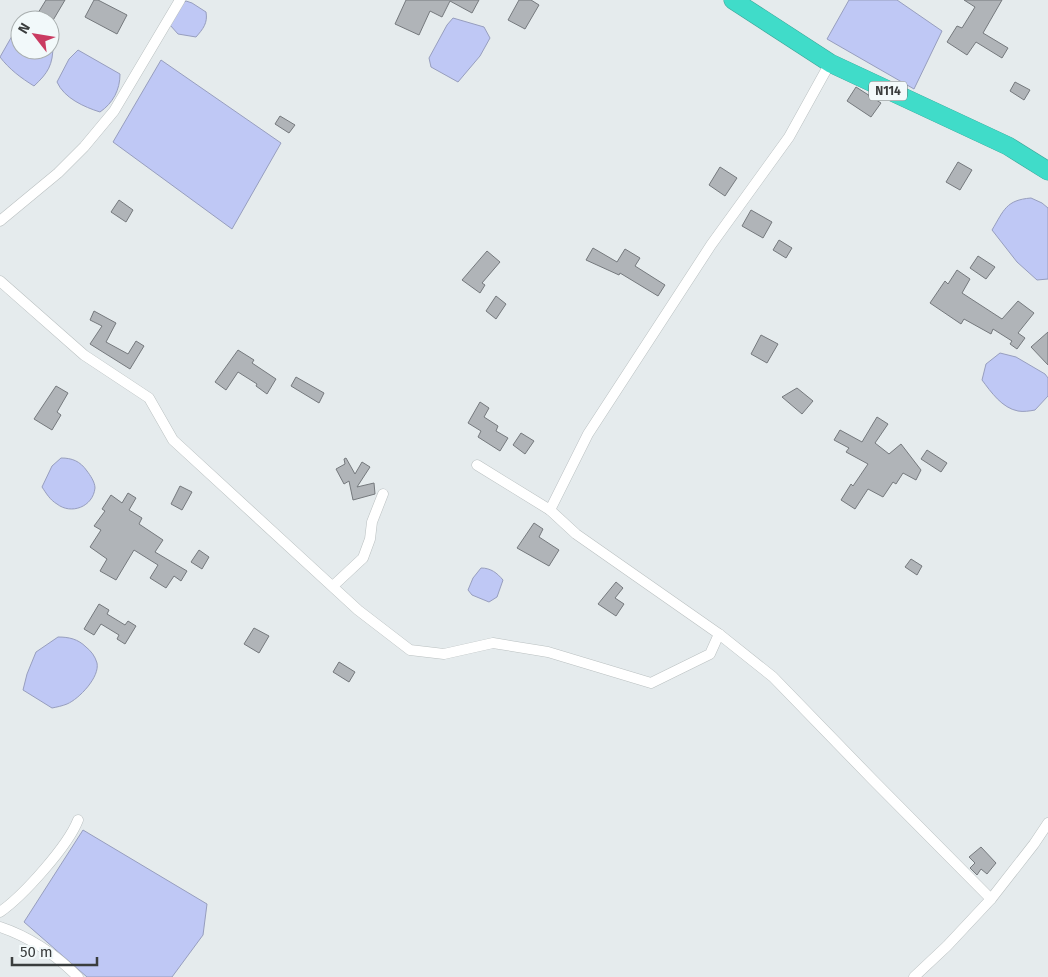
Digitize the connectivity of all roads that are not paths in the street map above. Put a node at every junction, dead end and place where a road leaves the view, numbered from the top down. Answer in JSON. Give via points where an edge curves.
{"nodes":[{"id":1,"x":180,"y":0,"type":"edge"},
{"id":2,"x":733,"y":0,"type":"edge"},
{"id":3,"x":830,"y":64,"type":"junction"},
{"id":4,"x":1048,"y":171,"type":"edge"},
{"id":5,"x":0,"y":221,"type":"edge"},
{"id":6,"x":0,"y":281,"type":"edge"},
{"id":7,"x":477,"y":464,"type":"dead end"},
{"id":8,"x":383,"y":494,"type":"dead end"},
{"id":9,"x":550,"y":510,"type":"junction"},
{"id":10,"x":332,"y":586,"type":"junction"},
{"id":11,"x":719,"y":634,"type":"junction"},
{"id":12,"x":78,"y":820,"type":"dead end"},
{"id":13,"x":1048,"y":823,"type":"edge"},
{"id":14,"x":991,"y":899,"type":"junction"},
{"id":15,"x":0,"y":912,"type":"edge"},
{"id":16,"x":0,"y":927,"type":"edge"},
{"id":17,"x":78,"y":977,"type":"edge"},
{"id":18,"x":914,"y":977,"type":"edge"}],
"edges":[{"from":1,"to":5,"type":"street","via":[[114,110],[84,147]]},
{"from":2,"to":3,"type":"highway","number":"N114"},
{"from":3,"to":4,"type":"highway","number":"N114","via":[[1008,146]]},
{"from":3,"to":9,"type":"street","via":[[789,137],[711,245],[588,434]]},
{"from":6,"to":10,"type":"street","via":[[84,355],[149,398],[172,440]]},
{"from":7,"to":9,"type":"street"},
{"from":8,"to":10,"type":"street","via":[[363,558]]},
{"from":9,"to":11,"type":"street","via":[[576,534]]},
{"from":10,"to":11,"type":"street","via":[[410,650],[444,654],[493,643],[548,652],[651,683],[710,654]]},
{"from":11,"to":14,"type":"street","via":[[773,678]]},
{"from":12,"to":15,"type":"street","via":[[59,851],[13,903]]},
{"from":13,"to":14,"type":"street"},
{"from":14,"to":18,"type":"street"},
{"from":16,"to":17,"type":"street","via":[[17,932],[60,960]]}]}
